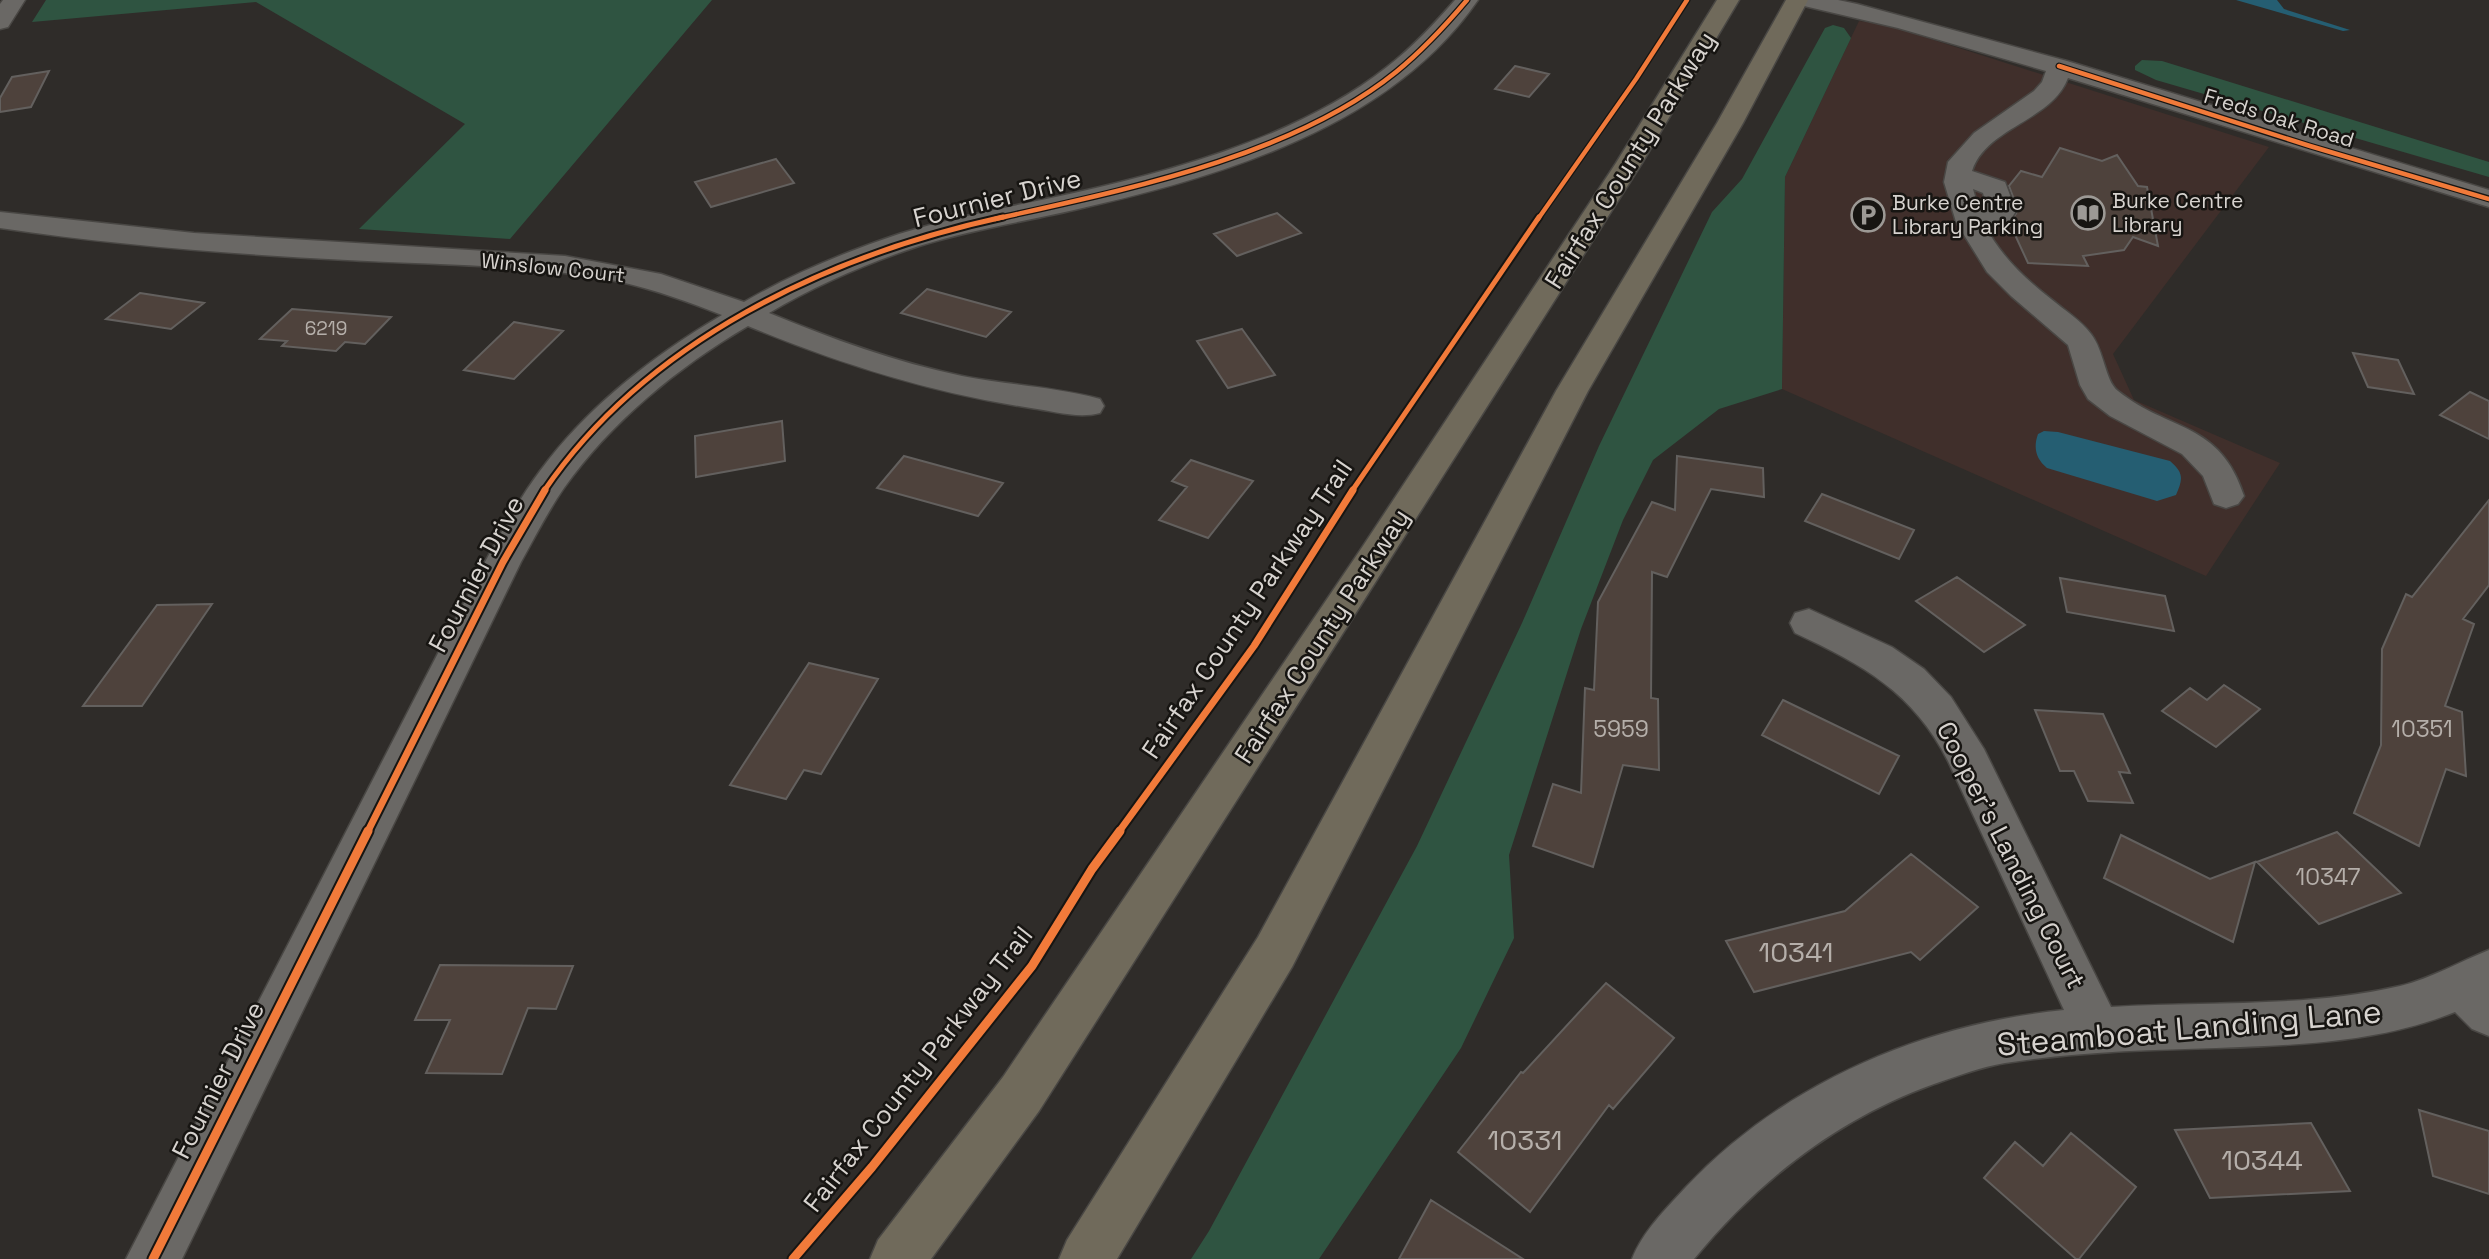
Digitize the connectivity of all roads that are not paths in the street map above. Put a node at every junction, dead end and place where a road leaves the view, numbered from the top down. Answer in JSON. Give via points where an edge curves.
{"nodes":[{"id":1,"x":14,"y":0,"type":"edge"},
{"id":2,"x":1467,"y":0,"type":"edge"},
{"id":3,"x":1728,"y":0,"type":"edge"},
{"id":4,"x":1797,"y":0,"type":"edge"},
{"id":5,"x":1808,"y":0,"type":"edge"},
{"id":6,"x":0,"y":22,"type":"edge"},
{"id":7,"x":2059,"y":66,"type":"junction"},
{"id":8,"x":2489,"y":199,"type":"edge"},
{"id":9,"x":0,"y":220,"type":"edge"},
{"id":10,"x":748,"y":314,"type":"junction"},
{"id":11,"x":1088,"y":406,"type":"dead end"},
{"id":12,"x":2226,"y":496,"type":"dead end"},
{"id":13,"x":1809,"y":623,"type":"dead end"},
{"id":14,"x":2480,"y":991,"type":"edge"},
{"id":15,"x":2097,"y":1030,"type":"junction"},
{"id":16,"x":153,"y":1259,"type":"edge"},
{"id":17,"x":897,"y":1259,"type":"edge"},
{"id":18,"x":1087,"y":1259,"type":"edge"},
{"id":19,"x":1659,"y":1259,"type":"edge"}],
"edges":[{"from":1,"to":6,"type":"street"},
{"from":2,"to":10,"type":"street","name":"Fournier Drive","via":[[1439,37],[1395,75],[1283,135],[1200,167],[910,240],[815,278]]},
{"from":3,"to":17,"type":"highway","name":"Fairfax County Parkway","via":[[1377,555],[1021,1094]]},
{"from":4,"to":18,"type":"highway","via":[[1572,391],[1275,952]]},
{"from":5,"to":7,"type":"street","name":"Freds Oak Road","via":[[1987,34]]},
{"from":7,"to":8,"type":"street","name":"Freds Oak Road"},
{"from":7,"to":12,"type":"street","via":[[2053,84],[1962,160],[1957,175],[1967,215],[1993,262],[2084,345],[2094,382],[2104,396],[2211,459],[2224,478]]},
{"from":9,"to":10,"type":"street","name":"Winslow Court","via":[[162,240],[585,267],[658,283]]},
{"from":10,"to":11,"type":"street","name":"Winslow Court","via":[[840,352],[903,371],[968,387]]},
{"from":10,"to":16,"type":"street","name":"Fournier Drive","via":[[696,342],[646,382],[586,438],[540,497],[496,574]]},
{"from":13,"to":15,"type":"street","name":"Cooper's Landing Court","via":[[1874,654],[1937,707],[1978,781]]},
{"from":14,"to":15,"type":"street","name":"Steamboat Landing Lane","via":[[2332,1021]]},
{"from":15,"to":19,"type":"street","name":"Steamboat Landing Lane","via":[[2003,1041],[1877,1079],[1771,1142],[1692,1218]]}]}
